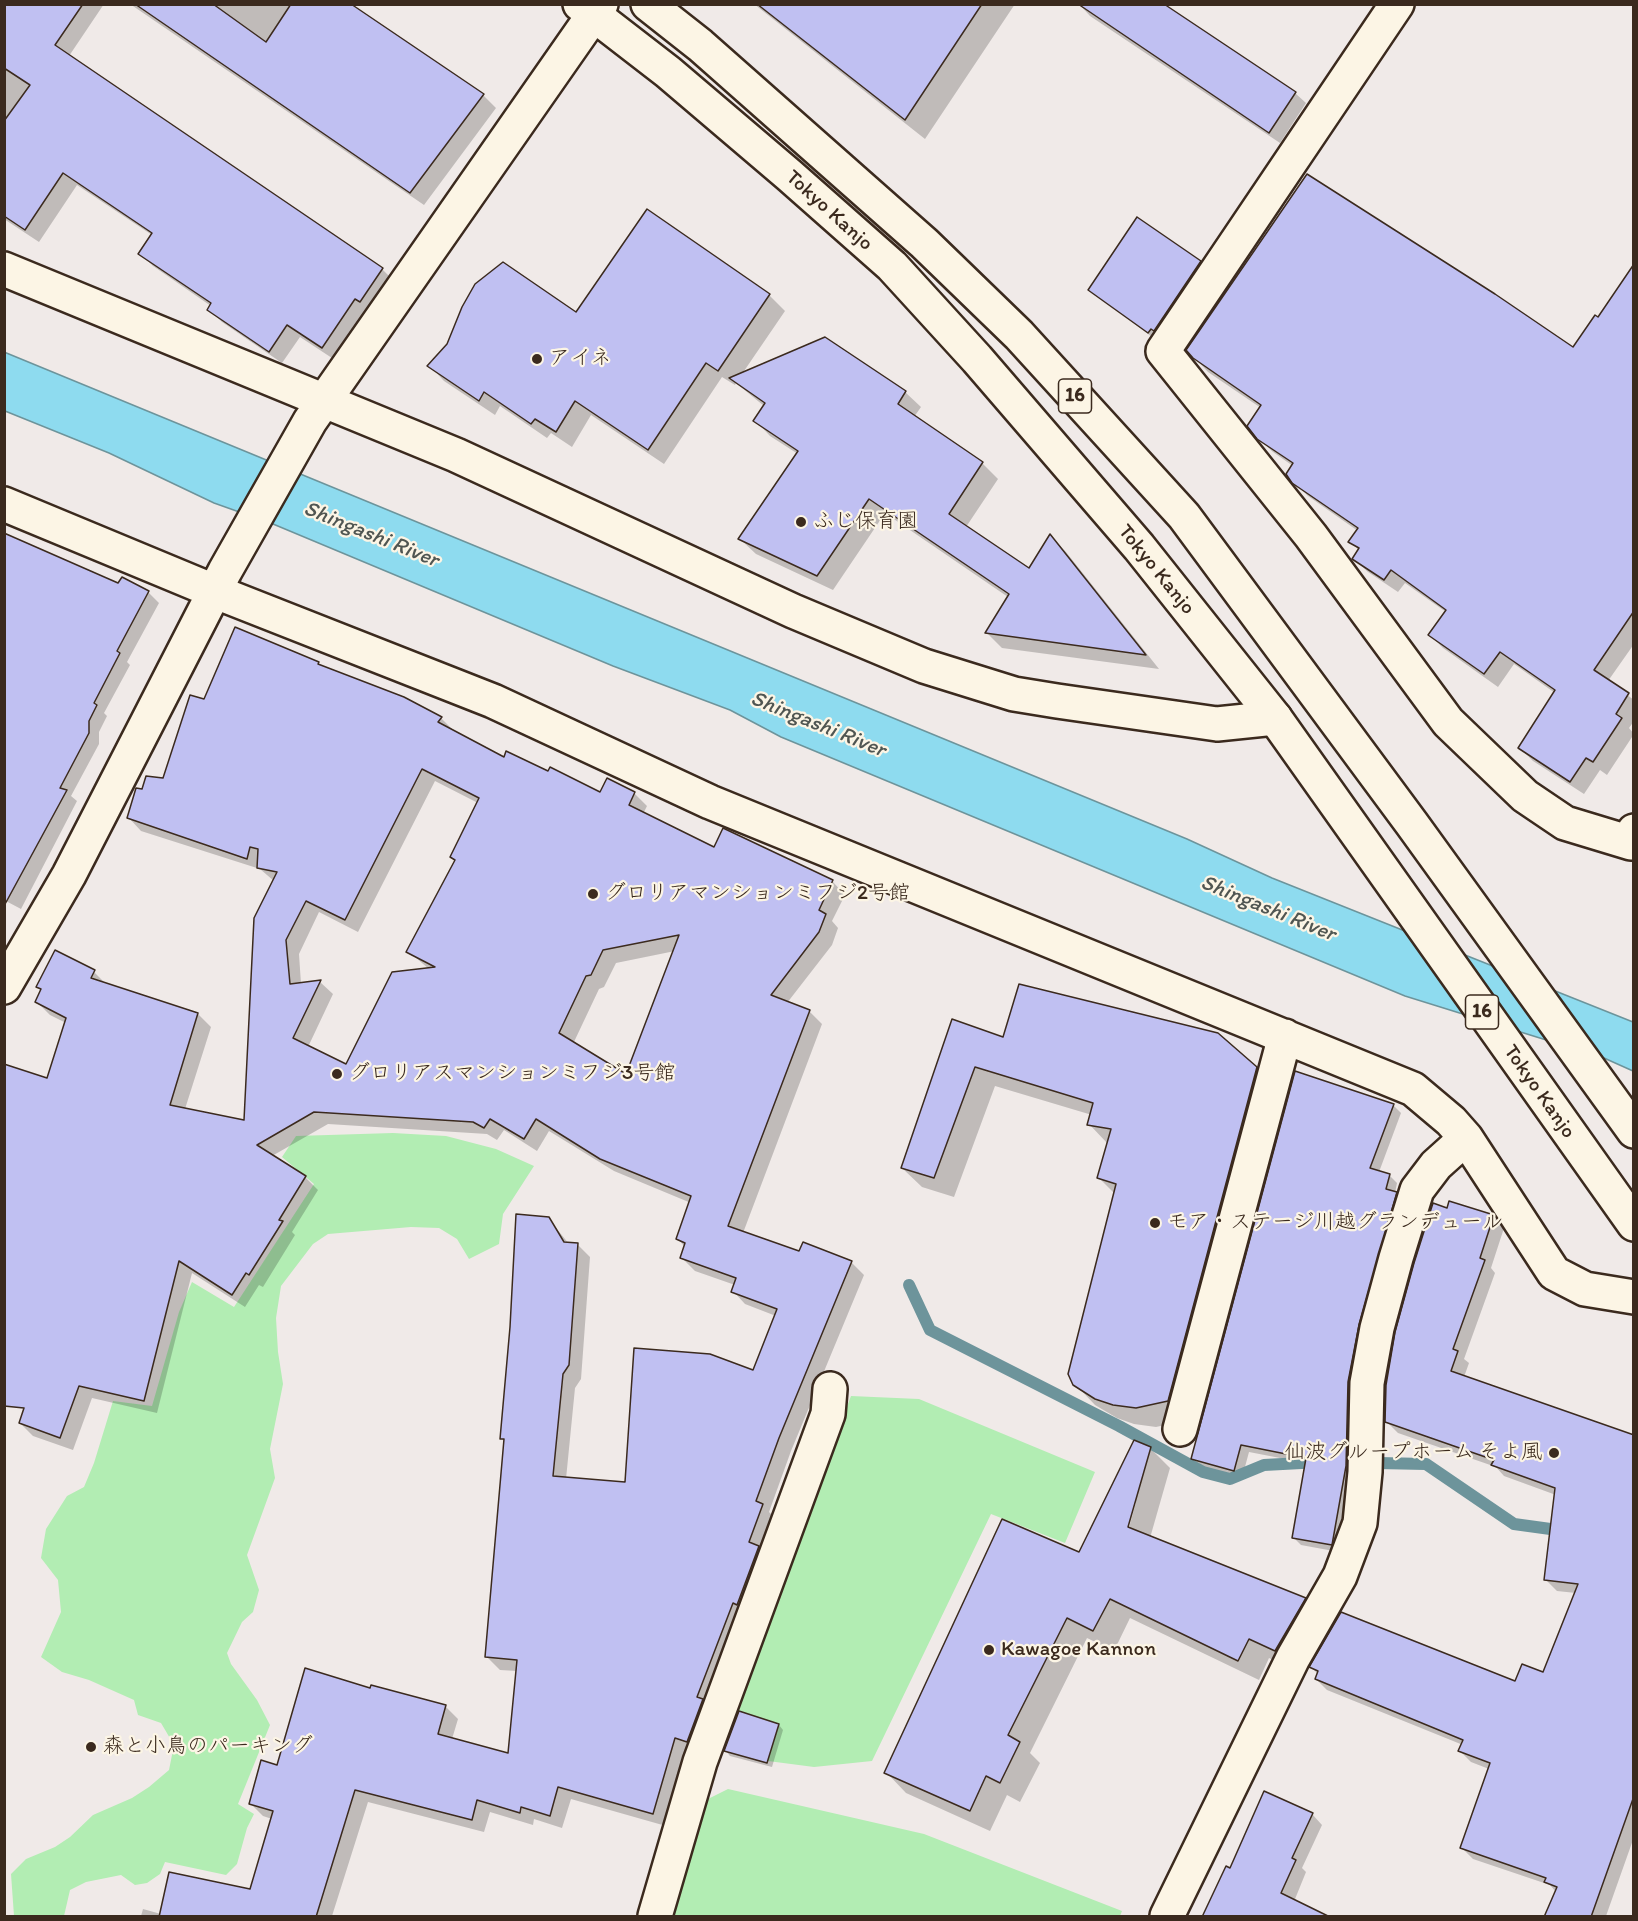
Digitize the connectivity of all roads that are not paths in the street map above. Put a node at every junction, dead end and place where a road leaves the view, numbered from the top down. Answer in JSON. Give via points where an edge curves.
{"nodes":[{"id":1,"x":648,"y":4,"type":"edge"},
{"id":2,"x":1397,"y":4,"type":"edge"},
{"id":3,"x":592,"y":8,"type":"edge"},
{"id":4,"x":4,"y":269,"type":"edge"},
{"id":5,"x":317,"y":411,"type":"junction"},
{"id":6,"x":4,"y":504,"type":"edge"},
{"id":7,"x":220,"y":582,"type":"junction"},
{"id":8,"x":1275,"y":718,"type":"junction"},
{"id":9,"x":1634,"y":831,"type":"edge"},
{"id":10,"x":4,"y":987,"type":"edge"},
{"id":11,"x":1285,"y":1036,"type":"junction"},
{"id":12,"x":1634,"y":1131,"type":"edge"},
{"id":13,"x":1466,"y":1138,"type":"junction"},
{"id":14,"x":1628,"y":1216,"type":"edge"},
{"id":15,"x":1634,"y":1297,"type":"edge"},
{"id":16,"x":830,"y":1389,"type":"dead end"},
{"id":17,"x":1180,"y":1429,"type":"dead end"},
{"id":18,"x":655,"y":1917,"type":"edge"},
{"id":19,"x":1167,"y":1917,"type":"edge"}],
"edges":[{"from":1,"to":12,"type":"main road","name":"Tokyo Kanjo","number":"16","via":[[819,148],[924,243],[1019,335],[1184,516]]},
{"from":2,"to":9,"type":"main road","via":[[1163,351],[1311,536],[1448,722],[1525,796],[1565,823],[1631,843]]},
{"from":3,"to":5,"type":"main road"},
{"from":3,"to":8,"type":"main road","name":"Tokyo Kanjo","number":"16","via":[[892,266],[977,358],[1139,547]]},
{"from":4,"to":5,"type":"main road"},
{"from":5,"to":7,"type":"main road"},
{"from":5,"to":8,"type":"main road","via":[[456,455],[793,611],[924,666],[1014,694],[1057,701],[1217,724]]},
{"from":6,"to":7,"type":"main road"},
{"from":7,"to":10,"type":"main road","via":[[69,875]]},
{"from":7,"to":11,"type":"main road","via":[[493,701],[731,811]]},
{"from":8,"to":14,"type":"main road","name":"Tokyo Kanjo","number":"16"},
{"from":11,"to":13,"type":"main road","via":[[1413,1089]]},
{"from":11,"to":17,"type":"main road"},
{"from":13,"to":15,"type":"main road","via":[[1554,1273],[1585,1289]]},
{"from":13,"to":19,"type":"main road","via":[[1436,1165],[1417,1190],[1396,1258],[1367,1383],[1360,1523],[1340,1576],[1293,1658]]},
{"from":16,"to":18,"type":"main road","via":[[828,1414],[700,1762]]}]}
